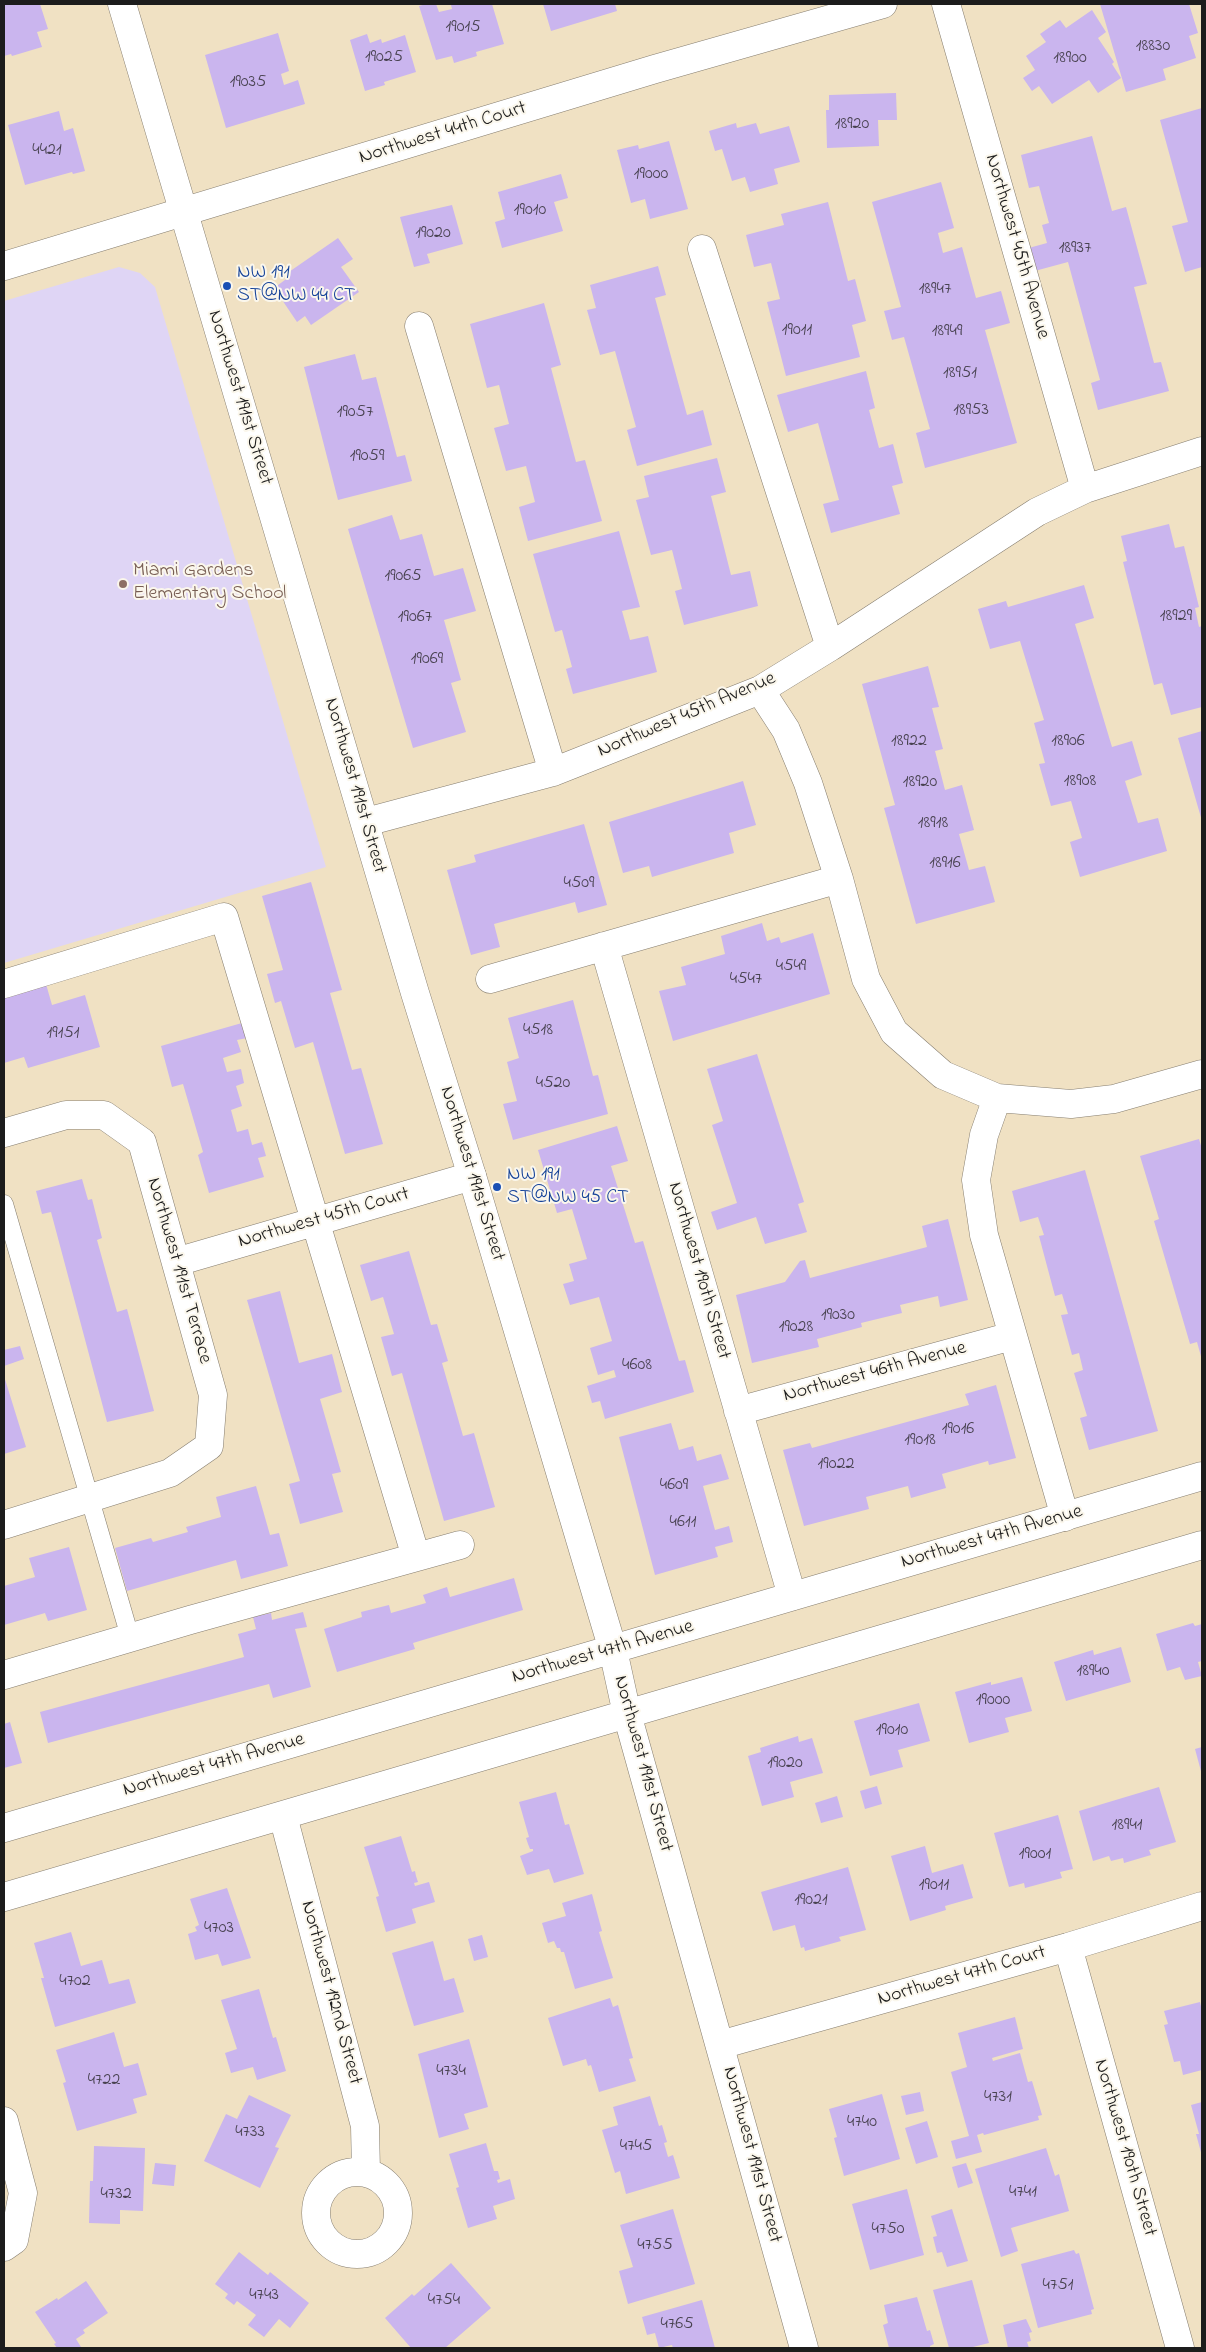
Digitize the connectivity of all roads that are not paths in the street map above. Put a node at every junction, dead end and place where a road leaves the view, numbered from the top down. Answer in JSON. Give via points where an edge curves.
{"nodes":[{"id":1,"x":122,"y":4,"type":"edge"},
{"id":2,"x":883,"y":4,"type":"edge"},
{"id":3,"x":946,"y":4,"type":"edge"},
{"id":4,"x":184,"y":211,"type":"junction"},
{"id":5,"x":702,"y":249,"type":"dead end"},
{"id":6,"x":4,"y":266,"type":"edge"},
{"id":7,"x":419,"y":326,"type":"dead end"},
{"id":8,"x":1202,"y":451,"type":"edge"},
{"id":9,"x":1085,"y":490,"type":"junction"},
{"id":10,"x":830,"y":647,"type":"junction"},
{"id":11,"x":760,"y":690,"type":"junction"},
{"id":12,"x":553,"y":772,"type":"junction"},
{"id":13,"x":366,"y":822,"type":"junction"},
{"id":14,"x":839,"y":879,"type":"junction"},
{"id":15,"x":604,"y":946,"type":"junction"},
{"id":16,"x":490,"y":979,"type":"dead end"},
{"id":17,"x":4,"y":984,"type":"edge"},
{"id":18,"x":1202,"y":1074,"type":"edge"},
{"id":19,"x":997,"y":1098,"type":"junction"},
{"id":20,"x":4,"y":1133,"type":"edge"},
{"id":21,"x":472,"y":1176,"type":"junction"},
{"id":22,"x":4,"y":1204,"type":"edge"},
{"id":23,"x":315,"y":1221,"type":"junction"},
{"id":24,"x":176,"y":1262,"type":"junction"},
{"id":25,"x":1012,"y":1336,"type":"junction"},
{"id":26,"x":738,"y":1411,"type":"junction"},
{"id":27,"x":1202,"y":1476,"type":"edge"},
{"id":28,"x":90,"y":1498,"type":"junction"},
{"id":29,"x":1065,"y":1517,"type":"junction"},
{"id":30,"x":4,"y":1524,"type":"edge"},
{"id":31,"x":460,"y":1544,"type":"dead end"},
{"id":32,"x":1202,"y":1545,"type":"edge"},
{"id":33,"x":416,"y":1558,"type":"junction"},
{"id":34,"x":792,"y":1596,"type":"junction"},
{"id":35,"x":130,"y":1637,"type":"junction"},
{"id":36,"x":613,"y":1650,"type":"junction"},
{"id":37,"x":4,"y":1675,"type":"edge"},
{"id":38,"x":627,"y":1714,"type":"junction"},
{"id":39,"x":283,"y":1816,"type":"junction"},
{"id":40,"x":4,"y":1828,"type":"edge"},
{"id":41,"x":4,"y":1897,"type":"edge"},
{"id":42,"x":1202,"y":1906,"type":"edge"},
{"id":43,"x":1068,"y":1947,"type":"junction"},
{"id":44,"x":720,"y":2045,"type":"junction"},
{"id":45,"x":4,"y":2121,"type":"edge"},
{"id":46,"x":366,"y":2172,"type":"dead end"},
{"id":47,"x":9,"y":2244,"type":"edge"},
{"id":48,"x":804,"y":2348,"type":"edge"},
{"id":49,"x":1180,"y":2348,"type":"edge"}],
"edges":[{"from":1,"to":4,"type":"street","name":"Northwest 191st Street"},
{"from":2,"to":4,"type":"street","name":"Northwest 44th Court"},
{"from":3,"to":9,"type":"street","name":"Northwest 45th Avenue"},
{"from":4,"to":6,"type":"street","name":"Northwest 44th Court"},
{"from":4,"to":13,"type":"street","name":"Northwest 191st Street"},
{"from":5,"to":10,"type":"street"},
{"from":7,"to":12,"type":"street"},
{"from":8,"to":9,"type":"street","name":"Northwest 45th Avenue"},
{"from":9,"to":10,"type":"street","name":"Northwest 45th Avenue","via":[[1037,512]]},
{"from":10,"to":11,"type":"street","name":"Northwest 45th Avenue"},
{"from":11,"to":12,"type":"street","name":"Northwest 45th Avenue"},
{"from":11,"to":14,"type":"street","via":[[790,739]]},
{"from":12,"to":13,"type":"street","name":"Northwest 45th Avenue"},
{"from":13,"to":21,"type":"street","name":"Northwest 191st Street"},
{"from":14,"to":15,"type":"street"},
{"from":14,"to":19,"type":"street","via":[[866,979],[894,1032],[943,1074]]},
{"from":15,"to":16,"type":"street"},
{"from":15,"to":26,"type":"street","name":"Northwest 190th Street"},
{"from":17,"to":23,"type":"street","via":[[224,917]]},
{"from":18,"to":19,"type":"street","via":[[1114,1099],[1071,1104]]},
{"from":19,"to":25,"type":"street","via":[[984,1135],[976,1180],[984,1235]]},
{"from":20,"to":24,"type":"street","name":"Northwest 191st Terrace","via":[[66,1116],[104,1115],[142,1142]]},
{"from":21,"to":23,"type":"street","name":"Northwest 45th Court"},
{"from":21,"to":36,"type":"street","name":"Northwest 191st Street"},
{"from":22,"to":28,"type":"lane"},
{"from":23,"to":24,"type":"street","name":"Northwest 45th Court"},
{"from":23,"to":33,"type":"street"},
{"from":24,"to":28,"type":"street","name":"Northwest 191st Terrace","via":[[213,1395],[210,1446],[170,1474]]},
{"from":25,"to":26,"type":"street","name":"Northwest 46th Avenue"},
{"from":25,"to":29,"type":"street"},
{"from":26,"to":34,"type":"street","name":"Northwest 190th Street"},
{"from":27,"to":29,"type":"street","name":"Northwest 47th Avenue"},
{"from":28,"to":30,"type":"street"},
{"from":28,"to":35,"type":"lane"},
{"from":29,"to":34,"type":"street","name":"Northwest 47th Avenue"},
{"from":31,"to":33,"type":"street"},
{"from":32,"to":38,"type":"street"},
{"from":33,"to":35,"type":"street"},
{"from":34,"to":36,"type":"street","name":"Northwest 47th Avenue"},
{"from":35,"to":37,"type":"street"},
{"from":36,"to":38,"type":"street","name":"Northwest 191st Street"},
{"from":36,"to":40,"type":"street","name":"Northwest 47th Avenue"},
{"from":38,"to":39,"type":"street"},
{"from":38,"to":44,"type":"street","name":"Northwest 191st Street"},
{"from":39,"to":41,"type":"street"},
{"from":39,"to":46,"type":"street","name":"Northwest 192nd Street","via":[[366,2126]]},
{"from":42,"to":43,"type":"street","name":"Northwest 47th Court"},
{"from":43,"to":44,"type":"street","name":"Northwest 47th Court"},
{"from":43,"to":49,"type":"street","name":"Northwest 190th Street"},
{"from":44,"to":48,"type":"street","name":"Northwest 191st Street"},
{"from":45,"to":47,"type":"street","via":[[23,2193]]}]}
